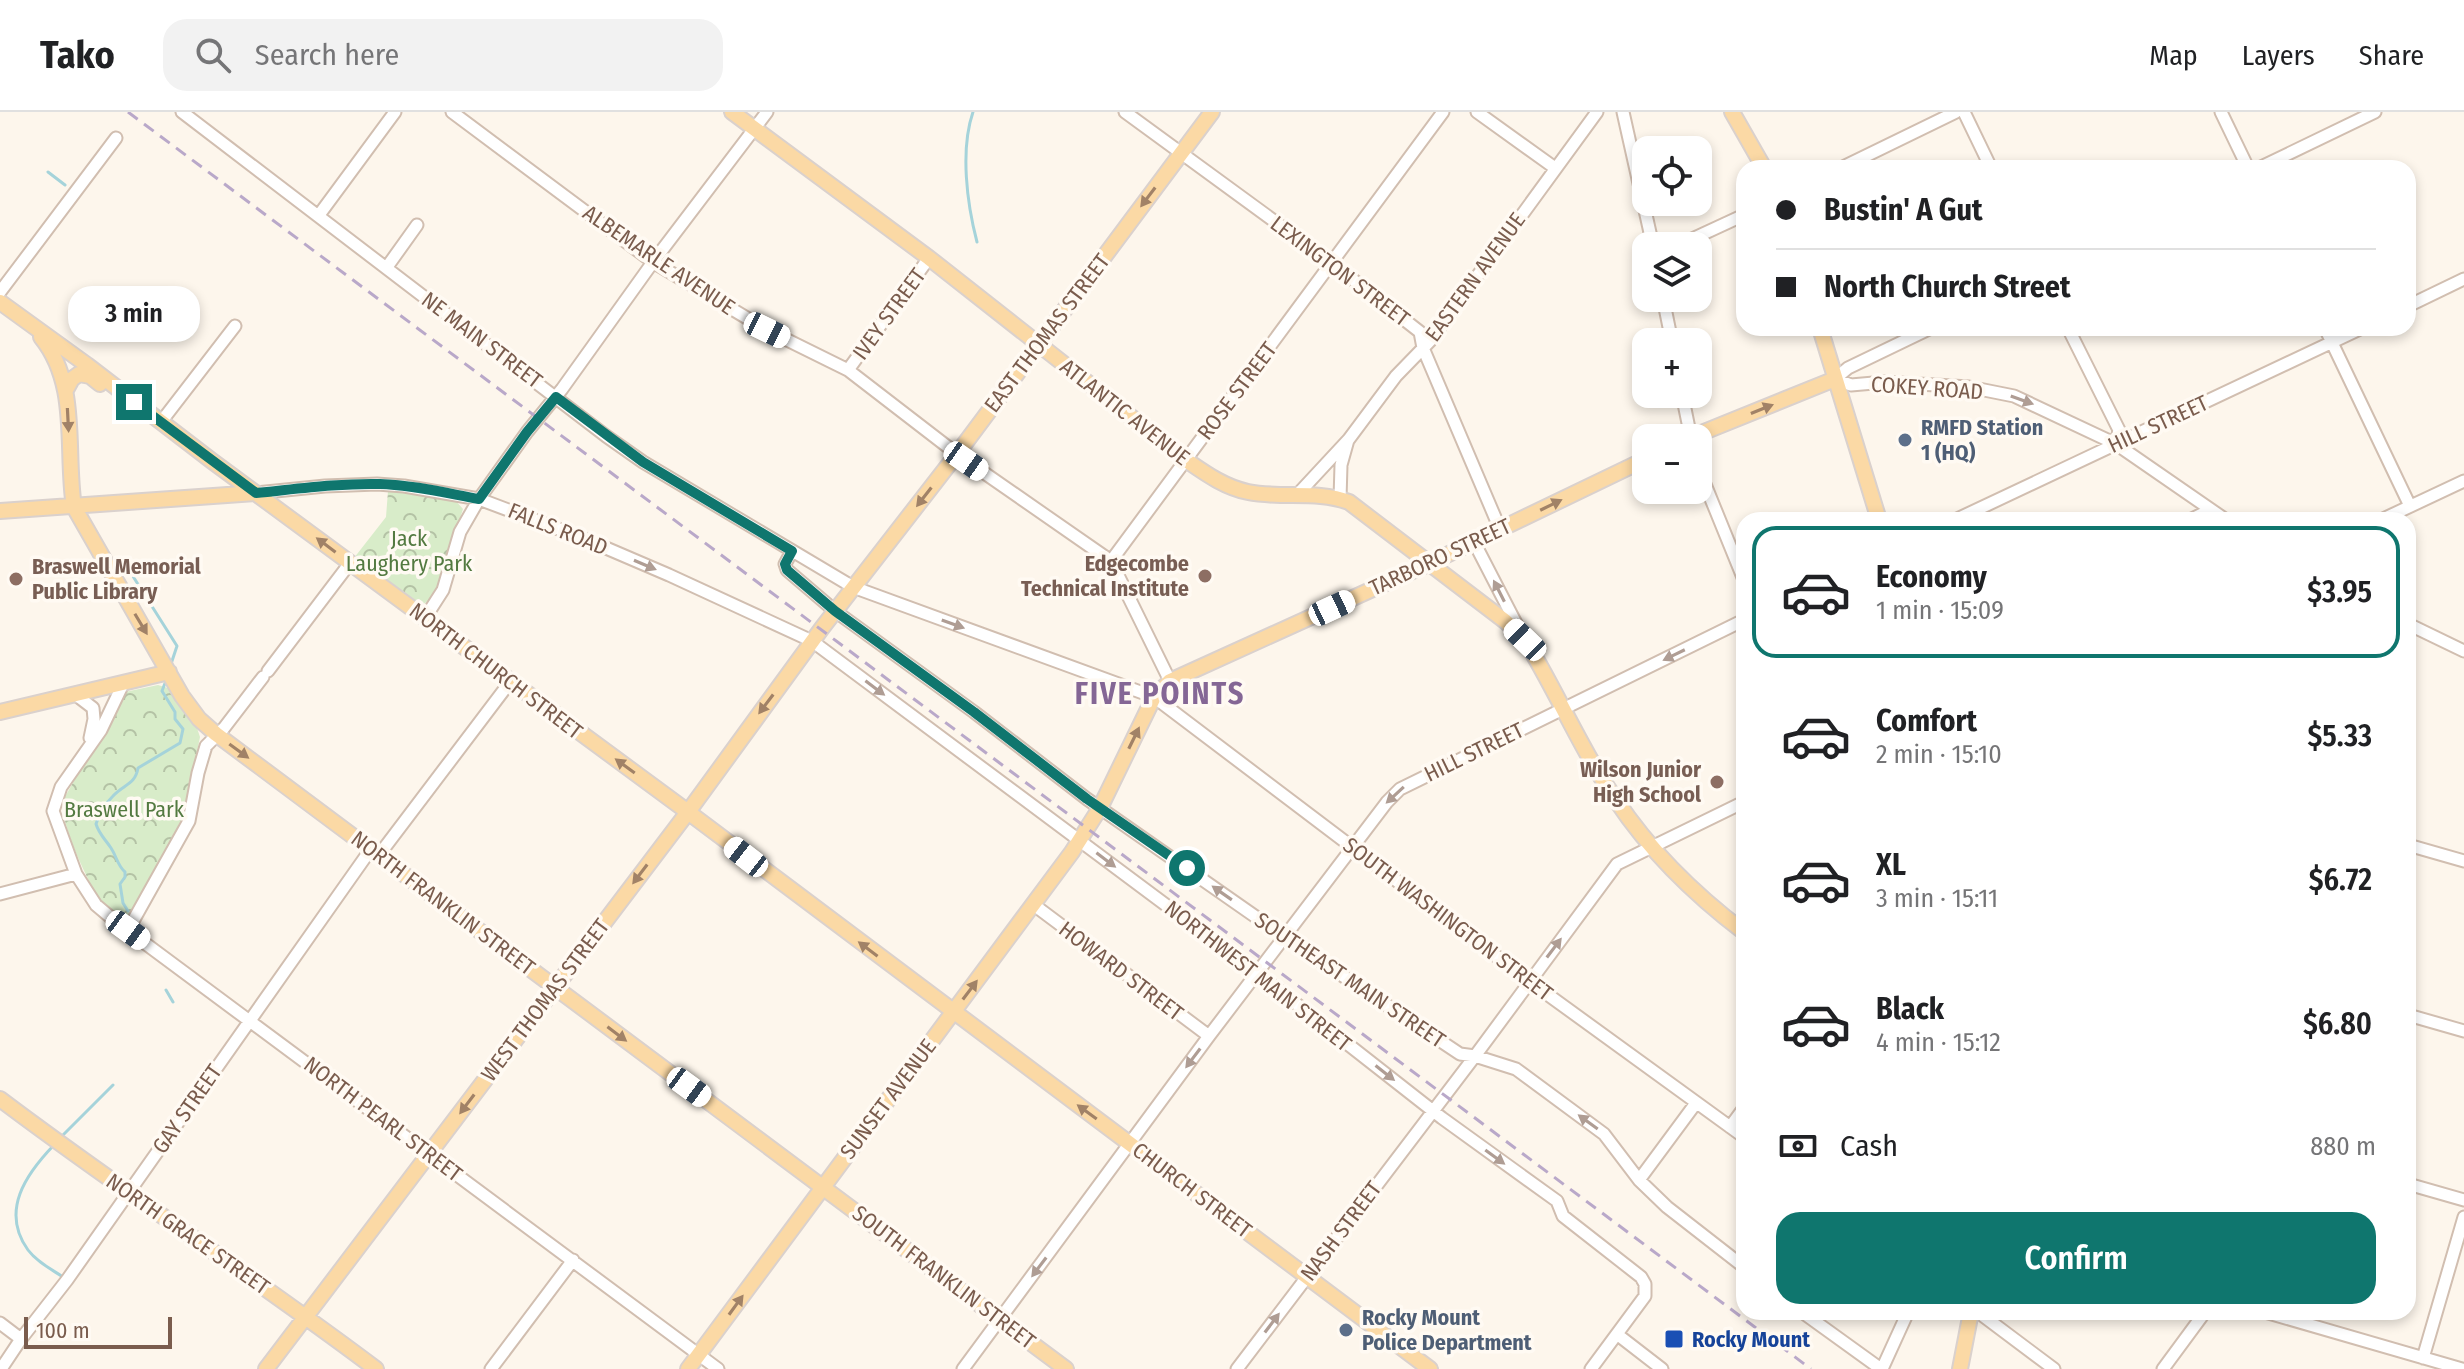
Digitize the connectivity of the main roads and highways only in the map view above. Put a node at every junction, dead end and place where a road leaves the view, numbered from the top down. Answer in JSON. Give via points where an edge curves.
{"nodes":[{"id":1,"x":732,"y":112,"type":"edge"},
{"id":2,"x":1212,"y":112,"type":"edge"},
{"id":3,"x":1732,"y":112,"type":"edge"},
{"id":4,"x":1759,"y":160,"type":"edge"},
{"id":5,"x":0,"y":302,"type":"edge"},
{"id":6,"x":30,"y":325,"type":"junction"},
{"id":7,"x":1822,"y":336,"type":"edge"},
{"id":8,"x":1038,"y":345,"type":"junction"},
{"id":9,"x":1835,"y":379,"type":"junction"},
{"id":10,"x":66,"y":390,"type":"junction"},
{"id":11,"x":148,"y":412,"type":"junction"},
{"id":12,"x":1712,"y":429,"type":"edge"},
{"id":13,"x":1632,"y":466,"type":"edge"},
{"id":14,"x":256,"y":493,"type":"junction"},
{"id":15,"x":74,"y":507,"type":"junction"},
{"id":16,"x":0,"y":511,"type":"edge"},
{"id":17,"x":1877,"y":512,"type":"edge"},
{"id":18,"x":1430,"y":563,"type":"junction"},
{"id":19,"x":822,"y":628,"type":"joint"},
{"id":20,"x":169,"y":672,"type":"junction"},
{"id":21,"x":0,"y":712,"type":"edge"},
{"id":22,"x":688,"y":812,"type":"junction"},
{"id":23,"x":1083,"y":834,"type":"joint"},
{"id":24,"x":1736,"y":926,"type":"edge"},
{"id":25,"x":555,"y":987,"type":"junction"},
{"id":26,"x":953,"y":1013,"type":"junction"},
{"id":27,"x":0,"y":1099,"type":"edge"},
{"id":28,"x":822,"y":1186,"type":"junction"},
{"id":29,"x":306,"y":1316,"type":"junction"},
{"id":30,"x":1969,"y":1320,"type":"edge"},
{"id":31,"x":266,"y":1369,"type":"edge"},
{"id":32,"x":376,"y":1369,"type":"edge"},
{"id":33,"x":688,"y":1369,"type":"edge"},
{"id":34,"x":1066,"y":1369,"type":"edge"},
{"id":35,"x":1430,"y":1369,"type":"edge"},
{"id":36,"x":1960,"y":1369,"type":"edge"}],
"edges":[{"from":1,"to":8,"type":"main road","name":"ATLANTIC AVENUE"},
{"from":2,"to":8,"type":"main road","name":"EAST THOMAS STREET","one_way":true},
{"from":3,"to":4,"type":"main road"},
{"from":5,"to":6,"type":"main road","name":"NORTH CHURCH STREET"},
{"from":6,"to":10,"type":"main road","via":[[52,350]]},
{"from":6,"to":11,"type":"main road","name":"NORTH CHURCH STREET"},
{"from":7,"to":9,"type":"main road"},
{"from":8,"to":18,"type":"main road","name":"ATLANTIC AVENUE","via":[[1221,483],[1245,492],[1333,496],[1349,502]]},
{"from":8,"to":19,"type":"main road","name":"EAST THOMAS STREET","one_way":true},
{"from":12,"to":9,"type":"main road","one_way":true},
{"from":9,"to":17,"type":"main road"},
{"from":10,"to":11,"type":"main road","via":[[72,379],[84,374],[126,404]]},
{"from":10,"to":15,"type":"main road","one_way":true},
{"from":11,"to":14,"type":"main road","name":"NORTH CHURCH STREET"},
{"from":18,"to":13,"type":"main road","name":"TARBORO STREET","one_way":true},
{"from":14,"to":15,"type":"main road","name":"FALLS ROAD"},
{"from":22,"to":14,"type":"main road","name":"NORTH CHURCH STREET","one_way":true},
{"from":15,"to":16,"type":"main road","name":"FALLS ROAD"},
{"from":15,"to":20,"type":"main road","name":"NORTH FRANKLIN STREET","one_way":true},
{"from":23,"to":18,"type":"main road","name":"TARBORO STREET","one_way":true,"via":[[1154,697],[1170,681]]},
{"from":18,"to":24,"type":"main road","name":"ATLANTIC AVENUE","via":[[1525,640],[1615,799],[1650,847]]},
{"from":19,"to":22,"type":"main road","name":"WEST THOMAS STREET","one_way":true},
{"from":20,"to":21,"type":"main road"},
{"from":20,"to":25,"type":"main road","name":"NORTH FRANKLIN STREET","one_way":true,"via":[[199,719],[216,734]]},
{"from":22,"to":25,"type":"main road","name":"WEST THOMAS STREET","one_way":true},
{"from":26,"to":22,"type":"main road","name":"NORTH CHURCH STREET","one_way":true},
{"from":26,"to":23,"type":"main road","name":"SUNSET AVENUE","one_way":true},
{"from":25,"to":28,"type":"main road","name":"NORTH FRANKLIN STREET","one_way":true},
{"from":25,"to":29,"type":"main road","name":"WEST THOMAS STREET","one_way":true},
{"from":26,"to":28,"type":"main road","name":"SUNSET AVENUE"},
{"from":35,"to":26,"type":"main road","name":"CHURCH STREET","one_way":true},
{"from":27,"to":29,"type":"main road","name":"NORTH GRACE STREET"},
{"from":33,"to":28,"type":"main road","name":"SUNSET AVENUE","one_way":true},
{"from":28,"to":34,"type":"main road","name":"SOUTH FRANKLIN STREET"},
{"from":29,"to":31,"type":"main road","name":"WEST THOMAS STREET"},
{"from":29,"to":32,"type":"main road","name":"NORTH GRACE STREET"},
{"from":30,"to":36,"type":"main road"}]}
